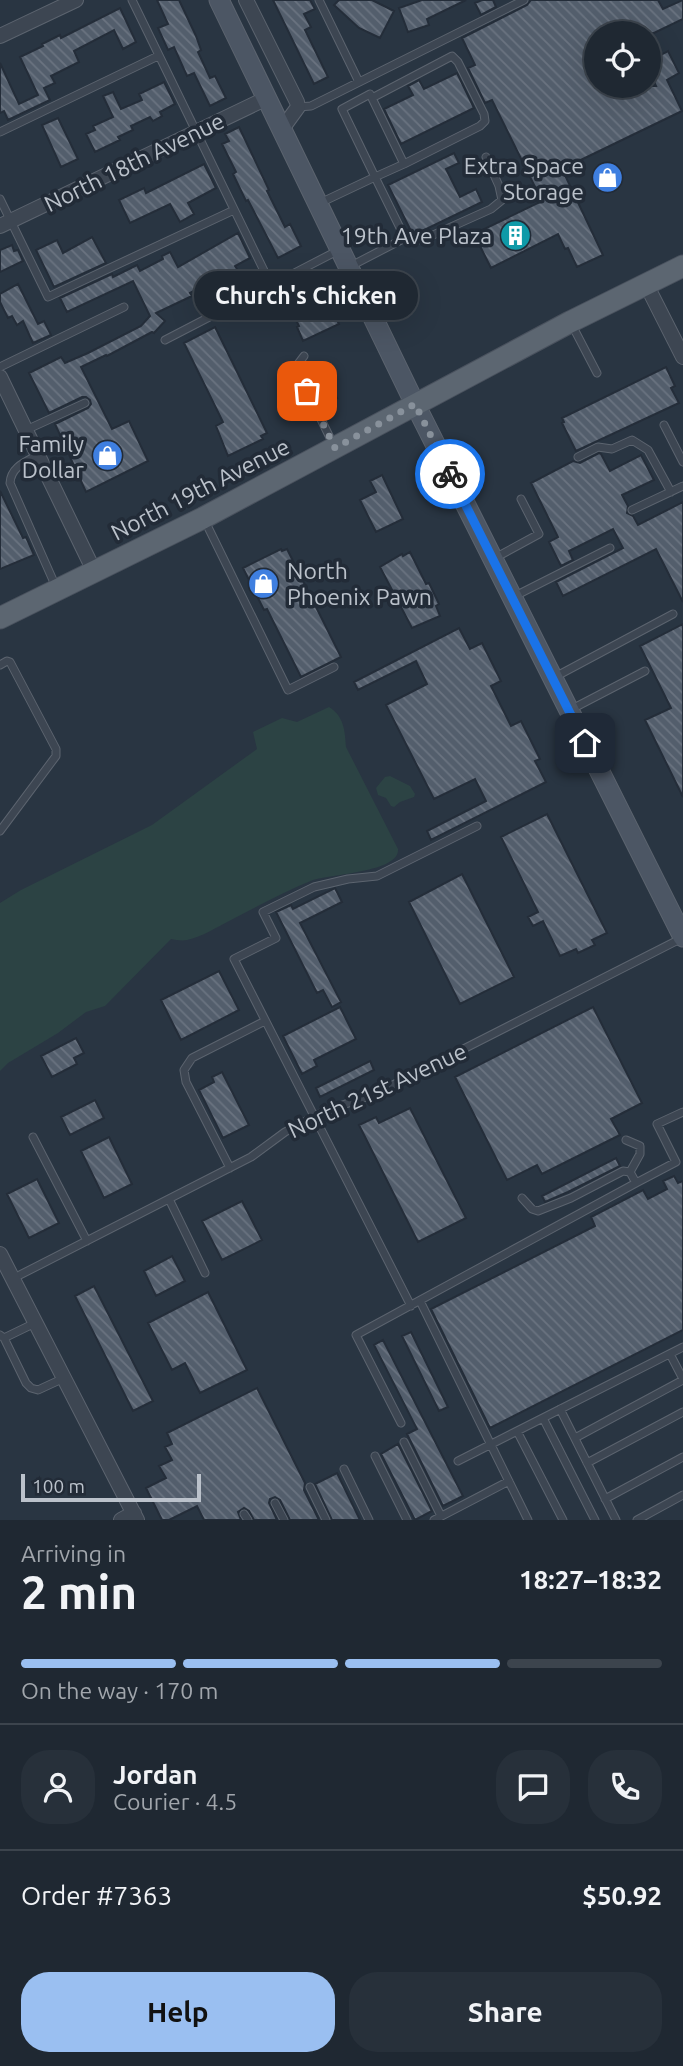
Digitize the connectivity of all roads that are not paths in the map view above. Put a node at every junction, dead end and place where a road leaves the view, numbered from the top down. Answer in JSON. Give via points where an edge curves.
{"nodes":[{"id":1,"x":76,"y":0,"type":"edge"},
{"id":2,"x":132,"y":0,"type":"edge"},
{"id":3,"x":219,"y":0,"type":"edge"},
{"id":4,"x":246,"y":0,"type":"edge"},
{"id":5,"x":319,"y":0,"type":"edge"},
{"id":6,"x":524,"y":0,"type":"edge"},
{"id":7,"x":0,"y":36,"type":"edge"},
{"id":8,"x":159,"y":56,"type":"junction"},
{"id":9,"x":359,"y":82,"type":"junction"},
{"id":10,"x":267,"y":97,"type":"junction"},
{"id":11,"x":372,"y":98,"type":"junction"},
{"id":12,"x":298,"y":107,"type":"junction"},
{"id":13,"x":282,"y":129,"type":"junction"},
{"id":14,"x":0,"y":131,"type":"edge"},
{"id":15,"x":197,"y":131,"type":"junction"},
{"id":16,"x":486,"y":158,"type":"dead end"},
{"id":17,"x":404,"y":164,"type":"junction"},
{"id":18,"x":375,"y":177,"type":"junction"},
{"id":19,"x":0,"y":199,"type":"edge"},
{"id":20,"x":317,"y":204,"type":"junction"},
{"id":21,"x":234,"y":210,"type":"junction"},
{"id":22,"x":5,"y":223,"type":"edge"},
{"id":23,"x":405,"y":238,"type":"junction"},
{"id":24,"x":344,"y":259,"type":"junction"},
{"id":25,"x":683,"y":266,"type":"edge"},
{"id":26,"x":646,"y":284,"type":"junction"},
{"id":27,"x":271,"y":285,"type":"junction"},
{"id":28,"x":124,"y":307,"type":"dead end"},
{"id":29,"x":570,"y":321,"type":"junction"},
{"id":30,"x":165,"y":340,"type":"dead end"},
{"id":31,"x":304,"y":356,"type":"dead end"},
{"id":32,"x":683,"y":357,"type":"edge"},
{"id":33,"x":0,"y":367,"type":"edge"},
{"id":34,"x":597,"y":373,"type":"dead end"},
{"id":35,"x":2,"y":386,"type":"edge"},
{"id":36,"x":85,"y":403,"type":"dead end"},
{"id":37,"x":415,"y":404,"type":"junction"},
{"id":38,"x":664,"y":425,"type":"dead end"},
{"id":39,"x":26,"y":430,"type":"junction"},
{"id":40,"x":335,"y":448,"type":"junction"},
{"id":41,"x":38,"y":455,"type":"junction"},
{"id":42,"x":578,"y":457,"type":"dead end"},
{"id":43,"x":683,"y":462,"type":"edge"},
{"id":44,"x":683,"y":486,"type":"edge"},
{"id":45,"x":671,"y":492,"type":"junction"},
{"id":46,"x":521,"y":499,"type":"dead end"},
{"id":47,"x":632,"y":510,"type":"dead end"},
{"id":48,"x":203,"y":518,"type":"junction"},
{"id":49,"x":610,"y":548,"type":"dead end"},
{"id":50,"x":493,"y":559,"type":"junction"},
{"id":51,"x":94,"y":573,"type":"junction"},
{"id":52,"x":57,"y":590,"type":"junction"},
{"id":53,"x":512,"y":598,"type":"junction"},
{"id":54,"x":673,"y":614,"type":"dead end"},
{"id":55,"x":0,"y":618,"type":"edge"},
{"id":56,"x":0,"y":665,"type":"edge"},
{"id":57,"x":334,"y":667,"type":"dead end"},
{"id":58,"x":645,"y":671,"type":"dead end"},
{"id":59,"x":553,"y":678,"type":"junction"},
{"id":60,"x":569,"y":711,"type":"junction"},
{"id":61,"x":477,"y":826,"type":"dead end"},
{"id":62,"x":0,"y":831,"type":"edge"},
{"id":63,"x":683,"y":937,"type":"edge"},
{"id":64,"x":265,"y":1021,"type":"junction"},
{"id":65,"x":683,"y":1112,"type":"edge"},
{"id":66,"x":314,"y":1117,"type":"junction"},
{"id":67,"x":33,"y":1137,"type":"dead end"},
{"id":68,"x":626,"y":1140,"type":"dead end"},
{"id":69,"x":230,"y":1168,"type":"junction"},
{"id":70,"x":630,"y":1172,"type":"junction"},
{"id":71,"x":636,"y":1183,"type":"junction"},
{"id":72,"x":522,"y":1198,"type":"dead end"},
{"id":73,"x":169,"y":1199,"type":"junction"},
{"id":74,"x":87,"y":1241,"type":"junction"},
{"id":75,"x":0,"y":1254,"type":"edge"},
{"id":76,"x":205,"y":1273,"type":"dead end"},
{"id":77,"x":6,"y":1282,"type":"edge"},
{"id":78,"x":419,"y":1301,"type":"junction"},
{"id":79,"x":411,"y":1306,"type":"junction"},
{"id":80,"x":35,"y":1323,"type":"junction"},
{"id":81,"x":2,"y":1336,"type":"edge"},
{"id":82,"x":683,"y":1347,"type":"edge"},
{"id":83,"x":670,"y":1354,"type":"junction"},
{"id":84,"x":64,"y":1378,"type":"junction"},
{"id":85,"x":683,"y":1379,"type":"edge"},
{"id":86,"x":560,"y":1409,"type":"junction"},
{"id":87,"x":683,"y":1412,"type":"edge"},
{"id":88,"x":543,"y":1418,"type":"junction"},
{"id":89,"x":401,"y":1423,"type":"dead end"},
{"id":90,"x":517,"y":1431,"type":"junction"},
{"id":91,"x":575,"y":1438,"type":"junction"},
{"id":92,"x":404,"y":1442,"type":"dead end"},
{"id":93,"x":490,"y":1444,"type":"junction"},
{"id":94,"x":375,"y":1456,"type":"dead end"},
{"id":95,"x":683,"y":1457,"type":"edge"},
{"id":96,"x":458,"y":1461,"type":"dead end"},
{"id":97,"x":587,"y":1463,"type":"junction"},
{"id":98,"x":344,"y":1469,"type":"dead end"},
{"id":99,"x":509,"y":1480,"type":"junction"},
{"id":100,"x":310,"y":1488,"type":"dead end"},
{"id":101,"x":683,"y":1495,"type":"edge"},
{"id":102,"x":605,"y":1499,"type":"junction"},
{"id":103,"x":275,"y":1503,"type":"dead end"},
{"id":104,"x":131,"y":1518,"type":"edge"},
{"id":105,"x":438,"y":1518,"type":"edge"},
{"id":106,"x":284,"y":1520,"type":"edge"},
{"id":107,"x":326,"y":1520,"type":"edge"},
{"id":108,"x":369,"y":1520,"type":"edge"},
{"id":109,"x":407,"y":1520,"type":"edge"},
{"id":110,"x":528,"y":1520,"type":"edge"},
{"id":111,"x":563,"y":1520,"type":"edge"},
{"id":112,"x":595,"y":1520,"type":"edge"},
{"id":113,"x":616,"y":1520,"type":"edge"},
{"id":114,"x":637,"y":1520,"type":"edge"}],
"edges":[{"from":1,"to":7,"type":"street"},
{"from":2,"to":8,"type":"lane"},
{"from":3,"to":10,"type":"main road"},
{"from":4,"to":12,"type":"street"},
{"from":5,"to":9,"type":"lane"},
{"from":6,"to":9,"type":"lane"},
{"from":8,"to":14,"type":"lane"},
{"from":8,"to":15,"type":"lane"},
{"from":9,"to":12,"type":"lane","via":[[311,106]]},
{"from":10,"to":13,"type":"main road"},
{"from":10,"to":15,"type":"street","name":"North 18th Avenue"},
{"from":11,"to":17,"type":"lane"},
{"from":11,"to":17,"type":"lane","via":[[452,56],[484,114],[480,126]]},
{"from":11,"to":18,"type":"lane","via":[[370,94],[342,108]]},
{"from":12,"to":13,"type":"street"},
{"from":13,"to":20,"type":"main road"},
{"from":15,"to":21,"type":"lane"},
{"from":15,"to":22,"type":"street","name":"North 18th Avenue"},
{"from":16,"to":23,"type":"lane","via":[[502,200],[422,240]]},
{"from":17,"to":18,"type":"lane"},
{"from":18,"to":20,"type":"lane"},
{"from":18,"to":23,"type":"lane"},
{"from":19,"to":22,"type":"lane"},
{"from":20,"to":24,"type":"main road"},
{"from":21,"to":22,"type":"lane","via":[[48,297]]},
{"from":21,"to":27,"type":"lane"},
{"from":23,"to":24,"type":"lane"},
{"from":24,"to":27,"type":"lane"},
{"from":24,"to":37,"type":"main road"},
{"from":25,"to":26,"type":"main road","name":"North 19th Avenue"},
{"from":26,"to":29,"type":"main road","name":"North 19th Avenue"},
{"from":26,"to":32,"type":"street"},
{"from":27,"to":30,"type":"lane"},
{"from":28,"to":33,"type":"lane"},
{"from":29,"to":34,"type":"lane"},
{"from":29,"to":37,"type":"main road","name":"North 19th Avenue"},
{"from":31,"to":40,"type":"lane","via":[[296,370]]},
{"from":35,"to":39,"type":"street"},
{"from":36,"to":39,"type":"lane"},
{"from":37,"to":40,"type":"main road","name":"North 19th Avenue"},
{"from":37,"to":50,"type":"main road"},
{"from":38,"to":43,"type":"lane"},
{"from":39,"to":41,"type":"street"},
{"from":40,"to":48,"type":"main road","name":"North 19th Avenue"},
{"from":41,"to":51,"type":"street"},
{"from":41,"to":52,"type":"lane","via":[[14,469],[9,483]]},
{"from":42,"to":45,"type":"lane","via":[[598,447],[612,449],[632,440],[648,450]]},
{"from":44,"to":45,"type":"lane"},
{"from":45,"to":47,"type":"lane"},
{"from":46,"to":50,"type":"lane","via":[[539,534]]},
{"from":48,"to":51,"type":"main road","name":"North 19th Avenue"},
{"from":48,"to":57,"type":"lane","via":[[288,690]]},
{"from":49,"to":53,"type":"lane"},
{"from":50,"to":53,"type":"main road"},
{"from":51,"to":52,"type":"main road","name":"North 19th Avenue"},
{"from":52,"to":55,"type":"main road","name":"North 19th Avenue"},
{"from":53,"to":59,"type":"main road"},
{"from":54,"to":59,"type":"lane"},
{"from":56,"to":62,"type":"lane","via":[[10,662],[56,748],[56,756]]},
{"from":58,"to":60,"type":"lane"},
{"from":59,"to":60,"type":"main road"},
{"from":60,"to":63,"type":"main road"},
{"from":61,"to":64,"type":"lane","via":[[377,876],[314,887],[263,912],[276,937],[234,959]]},
{"from":63,"to":66,"type":"lane","name":"North 21st Avenue","via":[[375,1094]]},
{"from":64,"to":66,"type":"lane"},
{"from":64,"to":69,"type":"lane","via":[[192,1058],[184,1070]]},
{"from":65,"to":71,"type":"lane","via":[[657,1124],[676,1162]]},
{"from":66,"to":69,"type":"lane","name":"North 21st Avenue"},
{"from":66,"to":79,"type":"lane"},
{"from":67,"to":74,"type":"lane"},
{"from":68,"to":70,"type":"lane","via":[[640,1146]]},
{"from":69,"to":73,"type":"lane","name":"North 21st Avenue"},
{"from":70,"to":71,"type":"lane"},
{"from":70,"to":72,"type":"lane","via":[[623,1171],[545,1210],[532,1209]]},
{"from":71,"to":78,"type":"lane"},
{"from":73,"to":74,"type":"lane","name":"North 21st Avenue"},
{"from":73,"to":76,"type":"lane"},
{"from":74,"to":77,"type":"lane","name":"North 21st Avenue"},
{"from":75,"to":77,"type":"street"},
{"from":77,"to":80,"type":"street"},
{"from":78,"to":79,"type":"lane"},
{"from":78,"to":93,"type":"lane"},
{"from":79,"to":89,"type":"lane","via":[[356,1335]]},
{"from":80,"to":81,"type":"lane"},
{"from":80,"to":84,"type":"street"},
{"from":81,"to":84,"type":"lane","via":[[31,1388],[38,1390]]},
{"from":82,"to":83,"type":"lane"},
{"from":83,"to":85,"type":"lane"},
{"from":83,"to":86,"type":"lane"},
{"from":84,"to":104,"type":"street"},
{"from":85,"to":91,"type":"lane"},
{"from":86,"to":88,"type":"lane"},
{"from":86,"to":91,"type":"lane"},
{"from":87,"to":97,"type":"lane"},
{"from":88,"to":90,"type":"lane"},
{"from":88,"to":112,"type":"lane"},
{"from":90,"to":93,"type":"lane"},
{"from":90,"to":111,"type":"lane"},
{"from":91,"to":97,"type":"lane"},
{"from":92,"to":105,"type":"lane"},
{"from":93,"to":96,"type":"lane"},
{"from":93,"to":99,"type":"lane"},
{"from":94,"to":109,"type":"lane"},
{"from":95,"to":102,"type":"lane"},
{"from":97,"to":102,"type":"lane"},
{"from":98,"to":108,"type":"lane"},
{"from":99,"to":105,"type":"lane"},
{"from":99,"to":110,"type":"lane"},
{"from":100,"to":107,"type":"lane"},
{"from":101,"to":114,"type":"lane"},
{"from":102,"to":113,"type":"lane"},
{"from":103,"to":106,"type":"lane"}]}
